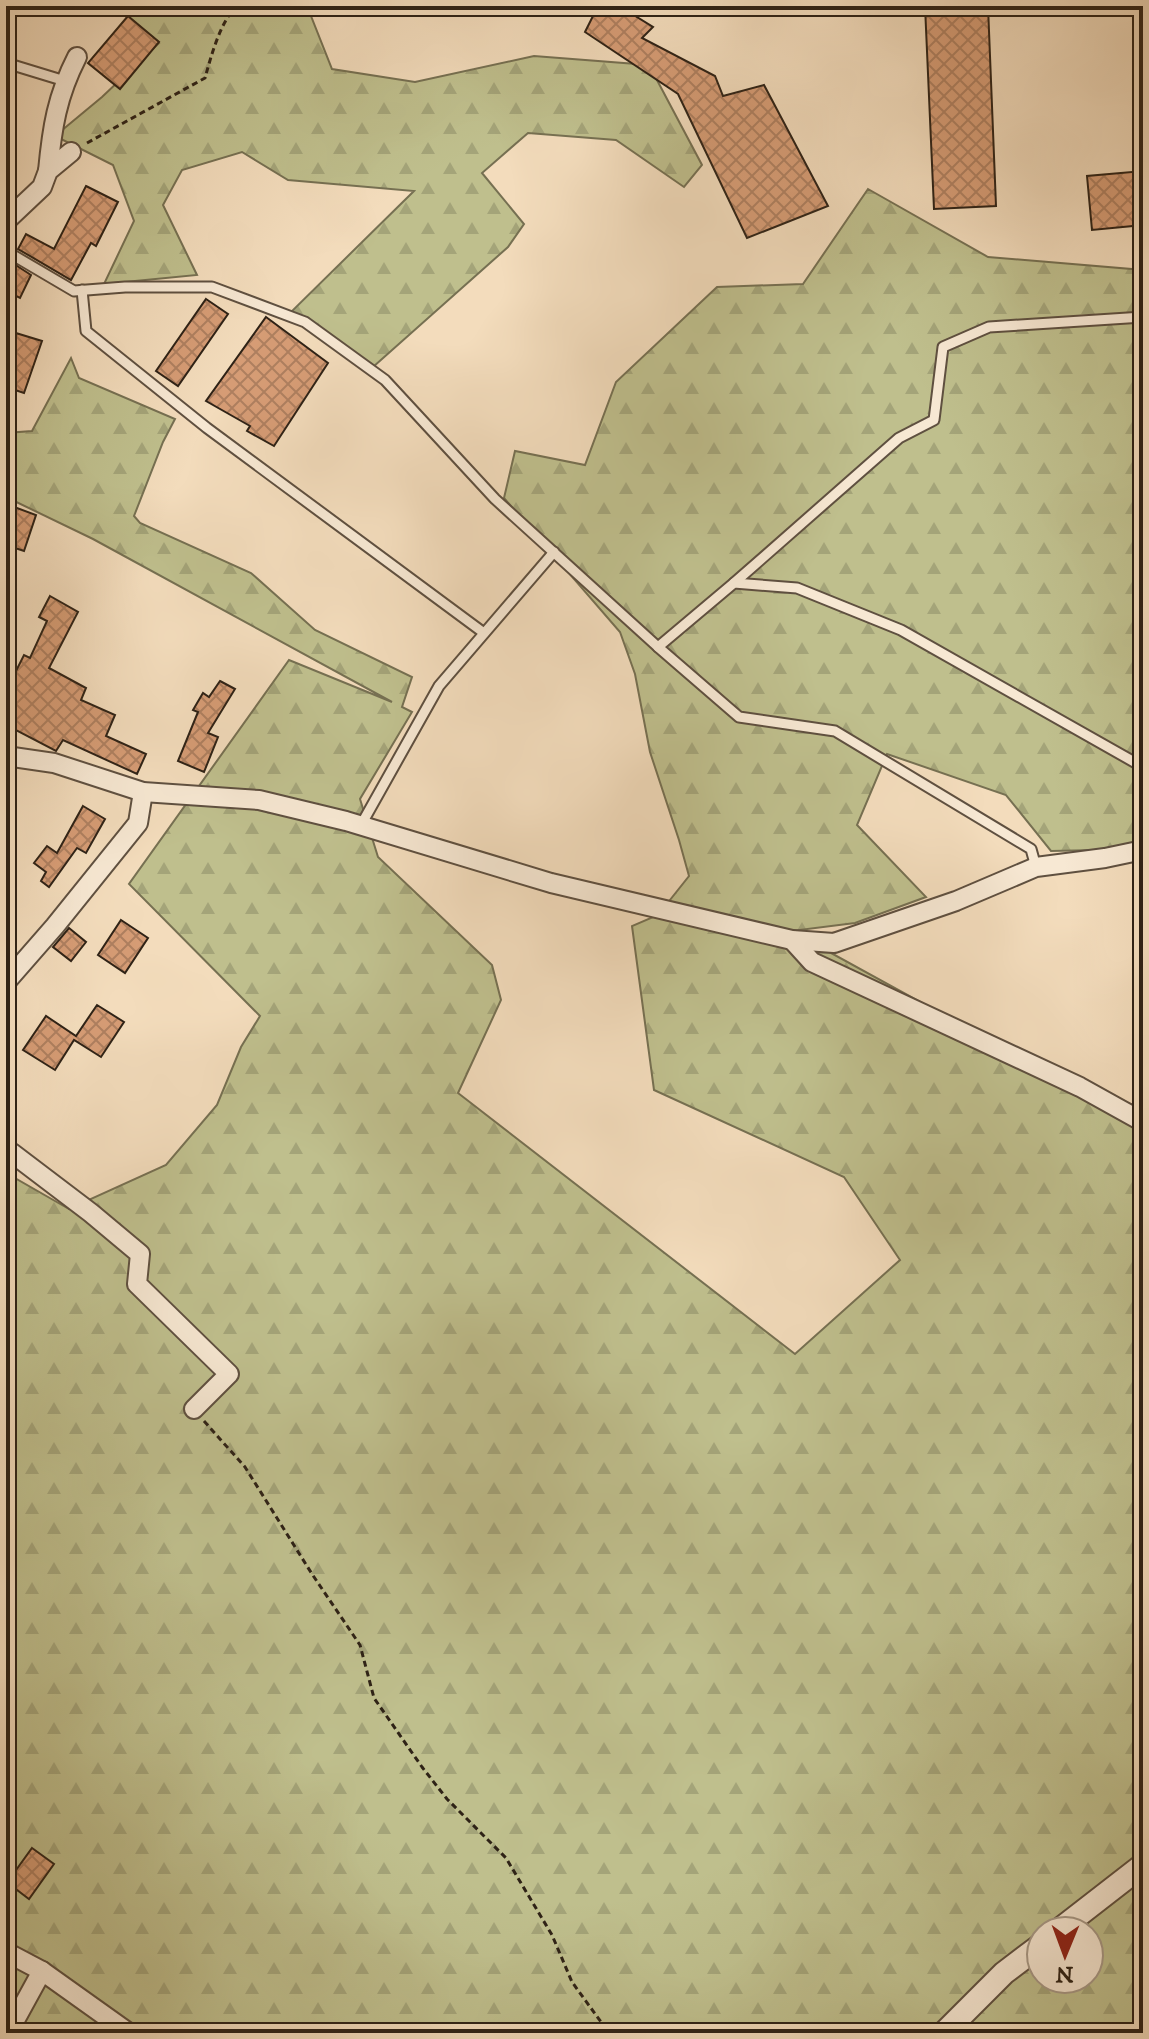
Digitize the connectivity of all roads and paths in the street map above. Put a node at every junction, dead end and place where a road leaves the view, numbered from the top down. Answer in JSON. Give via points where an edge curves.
{"nodes":[{"id":1,"x":239,"y":6,"type":"edge"},
{"id":2,"x":77,"y":57,"type":"dead end"},
{"id":3,"x":6,"y":63,"type":"edge"},
{"id":4,"x":65,"y":81,"type":"junction"},
{"id":5,"x":71,"y":152,"type":"joint"},
{"id":6,"x":48,"y":171,"type":"junction"},
{"id":7,"x":6,"y":221,"type":"edge"},
{"id":8,"x":6,"y":251,"type":"edge"},
{"id":9,"x":82,"y":290,"type":"junction"},
{"id":10,"x":1143,"y":317,"type":"edge"},
{"id":11,"x":554,"y":552,"type":"junction"},
{"id":12,"x":734,"y":583,"type":"junction"},
{"id":13,"x":484,"y":633,"type":"junction"},
{"id":14,"x":658,"y":647,"type":"junction"},
{"id":15,"x":6,"y":756,"type":"edge"},
{"id":16,"x":1143,"y":767,"type":"edge"},
{"id":17,"x":143,"y":792,"type":"junction"},
{"id":18,"x":361,"y":825,"type":"junction"},
{"id":19,"x":1143,"y":850,"type":"edge"},
{"id":20,"x":1036,"y":867,"type":"junction"},
{"id":21,"x":792,"y":940,"type":"junction"},
{"id":22,"x":6,"y":982,"type":"edge"},
{"id":23,"x":1143,"y":1122,"type":"edge"},
{"id":24,"x":6,"y":1151,"type":"edge"},
{"id":25,"x":194,"y":1409,"type":"joint"},
{"id":26,"x":1143,"y":1865,"type":"edge"},
{"id":27,"x":1079,"y":1915,"type":"edge"},
{"id":28,"x":6,"y":1952,"type":"edge"},
{"id":29,"x":1025,"y":1957,"type":"edge"},
{"id":30,"x":42,"y":1971,"type":"junction"},
{"id":31,"x":12,"y":2031,"type":"edge"},
{"id":32,"x":129,"y":2033,"type":"edge"},
{"id":33,"x":609,"y":2033,"type":"edge"},
{"id":34,"x":944,"y":2033,"type":"edge"}],
"edges":[{"from":1,"to":5,"type":"path","via":[[214,44],[205,78]]},
{"from":2,"to":4,"type":"street"},
{"from":3,"to":4,"type":"lane"},
{"from":4,"to":6,"type":"street","via":[[51,129]]},
{"from":5,"to":6,"type":"street"},
{"from":6,"to":7,"type":"street","via":[[42,187]]},
{"from":8,"to":9,"type":"lane","via":[[74,291]]},
{"from":9,"to":11,"type":"lane","via":[[212,287],[305,322],[385,380],[495,499]]},
{"from":9,"to":13,"type":"lane","via":[[86,331],[207,428]]},
{"from":10,"to":12,"type":"lane","via":[[989,327],[943,347],[934,420],[899,438]]},
{"from":11,"to":13,"type":"lane"},
{"from":11,"to":14,"type":"lane"},
{"from":12,"to":14,"type":"lane"},
{"from":12,"to":16,"type":"lane","via":[[797,588],[901,630]]},
{"from":13,"to":18,"type":"lane","via":[[439,686]]},
{"from":14,"to":20,"type":"lane","via":[[739,717],[835,731],[1031,849]]},
{"from":15,"to":17,"type":"street","via":[[54,763]]},
{"from":17,"to":18,"type":"street","via":[[259,800]]},
{"from":17,"to":22,"type":"street","via":[[138,823]]},
{"from":18,"to":21,"type":"street","via":[[551,883]]},
{"from":19,"to":20,"type":"street"},
{"from":20,"to":21,"type":"street","via":[[834,943]]},
{"from":21,"to":23,"type":"street","via":[[812,962],[1080,1087]]},
{"from":24,"to":25,"type":"street","via":[[140,1254],[137,1284],[229,1374]]},
{"from":25,"to":33,"type":"path","via":[[245,1467],[360,1645],[374,1698],[447,1799],[506,1858],[552,1935],[572,1982]]},
{"from":26,"to":27,"type":"street"},
{"from":28,"to":30,"type":"street"},
{"from":29,"to":34,"type":"street"},
{"from":30,"to":31,"type":"street"},
{"from":30,"to":32,"type":"street"}]}
